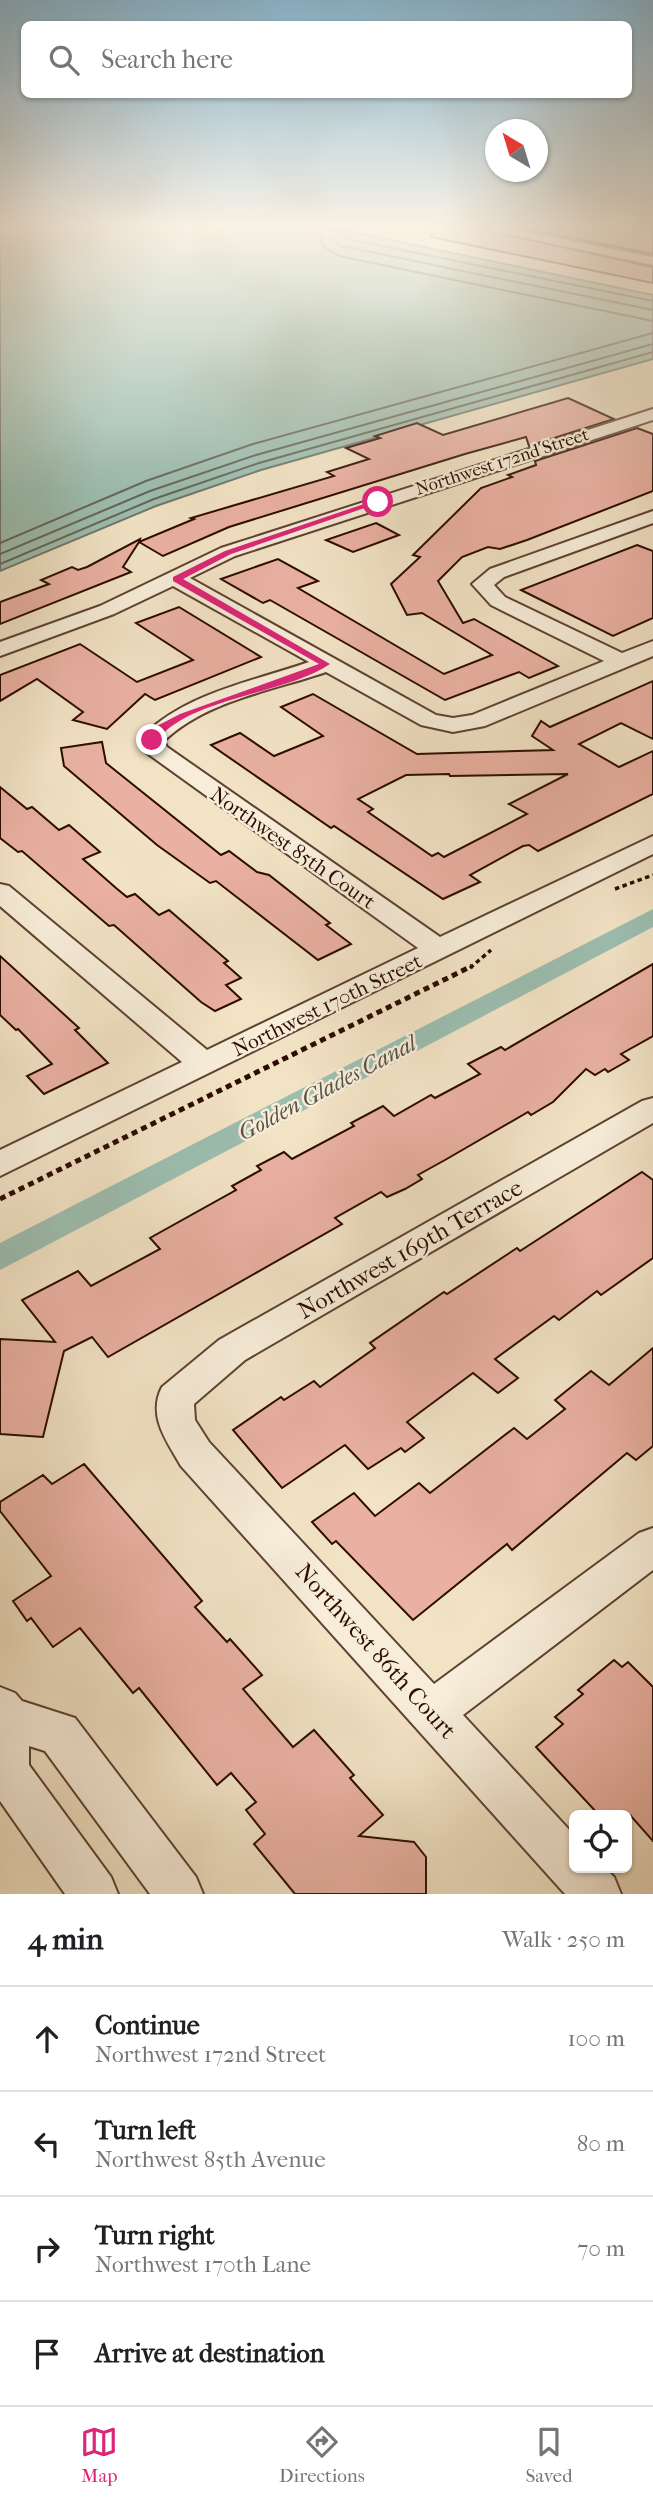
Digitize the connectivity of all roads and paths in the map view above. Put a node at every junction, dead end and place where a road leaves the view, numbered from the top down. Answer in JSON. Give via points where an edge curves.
{"nodes":[{"id":1,"x":653,"y":414,"type":"edge"},
{"id":2,"x":653,"y":517,"type":"edge"},
{"id":3,"x":176,"y":579,"type":"junction"},
{"id":4,"x":653,"y":648,"type":"edge"},
{"id":5,"x":0,"y":649,"type":"edge"},
{"id":6,"x":622,"y":661,"type":"junction"},
{"id":7,"x":326,"y":664,"type":"junction"},
{"id":8,"x":653,"y":844,"type":"edge"},
{"id":9,"x":653,"y":875,"type":"edge"},
{"id":10,"x":610,"y":890,"type":"dead end"},
{"id":11,"x":0,"y":892,"type":"edge"},
{"id":12,"x":497,"y":944,"type":"dead end"},
{"id":13,"x":440,"y":950,"type":"junction"},
{"id":14,"x":204,"y":1064,"type":"junction"},
{"id":15,"x":653,"y":1109,"type":"edge"},
{"id":16,"x":0,"y":1164,"type":"edge"},
{"id":17,"x":0,"y":1199,"type":"edge"},
{"id":18,"x":175,"y":1398,"type":"joint"},
{"id":19,"x":653,"y":1546,"type":"edge"},
{"id":20,"x":432,"y":1712,"type":"junction"},
{"id":21,"x":4,"y":1713,"type":"edge"},
{"id":22,"x":94,"y":1894,"type":"edge"},
{"id":23,"x":179,"y":1894,"type":"edge"},
{"id":24,"x":597,"y":1894,"type":"edge"}],
"edges":[{"from":1,"to":3,"type":"street","name":"Northwest 172nd Street","via":[[228,552]]},
{"from":2,"to":6,"type":"street","via":[[498,573],[482,584],[498,601]]},
{"from":3,"to":5,"type":"street","name":"Northwest 172nd Street"},
{"from":3,"to":7,"type":"street"},
{"from":4,"to":6,"type":"street"},
{"from":6,"to":7,"type":"street","via":[[477,721],[453,725],[429,720]]},
{"from":7,"to":13,"type":"street","name":"Northwest 85th Court","via":[[184,716],[161,728],[152,740],[156,751]]},
{"from":8,"to":13,"type":"street","name":"Northwest 170th Street"},
{"from":9,"to":10,"type":"path"},
{"from":11,"to":14,"type":"street"},
{"from":12,"to":17,"type":"path","via":[[469,969]]},
{"from":13,"to":14,"type":"street","name":"Northwest 170th Street"},
{"from":14,"to":16,"type":"street","name":"Northwest 170th Street"},
{"from":15,"to":18,"type":"street","name":"Northwest 169th Terrace","via":[[232,1350]]},
{"from":18,"to":20,"type":"street","name":"Northwest 86th Court","via":[[176,1422],[195,1454]]},
{"from":19,"to":20,"type":"street"},
{"from":20,"to":24,"type":"street","name":"Northwest 86th Court"},
{"from":21,"to":22,"type":"street","via":[[6,1771]]},
{"from":21,"to":23,"type":"street","via":[[59,1733]]}]}
